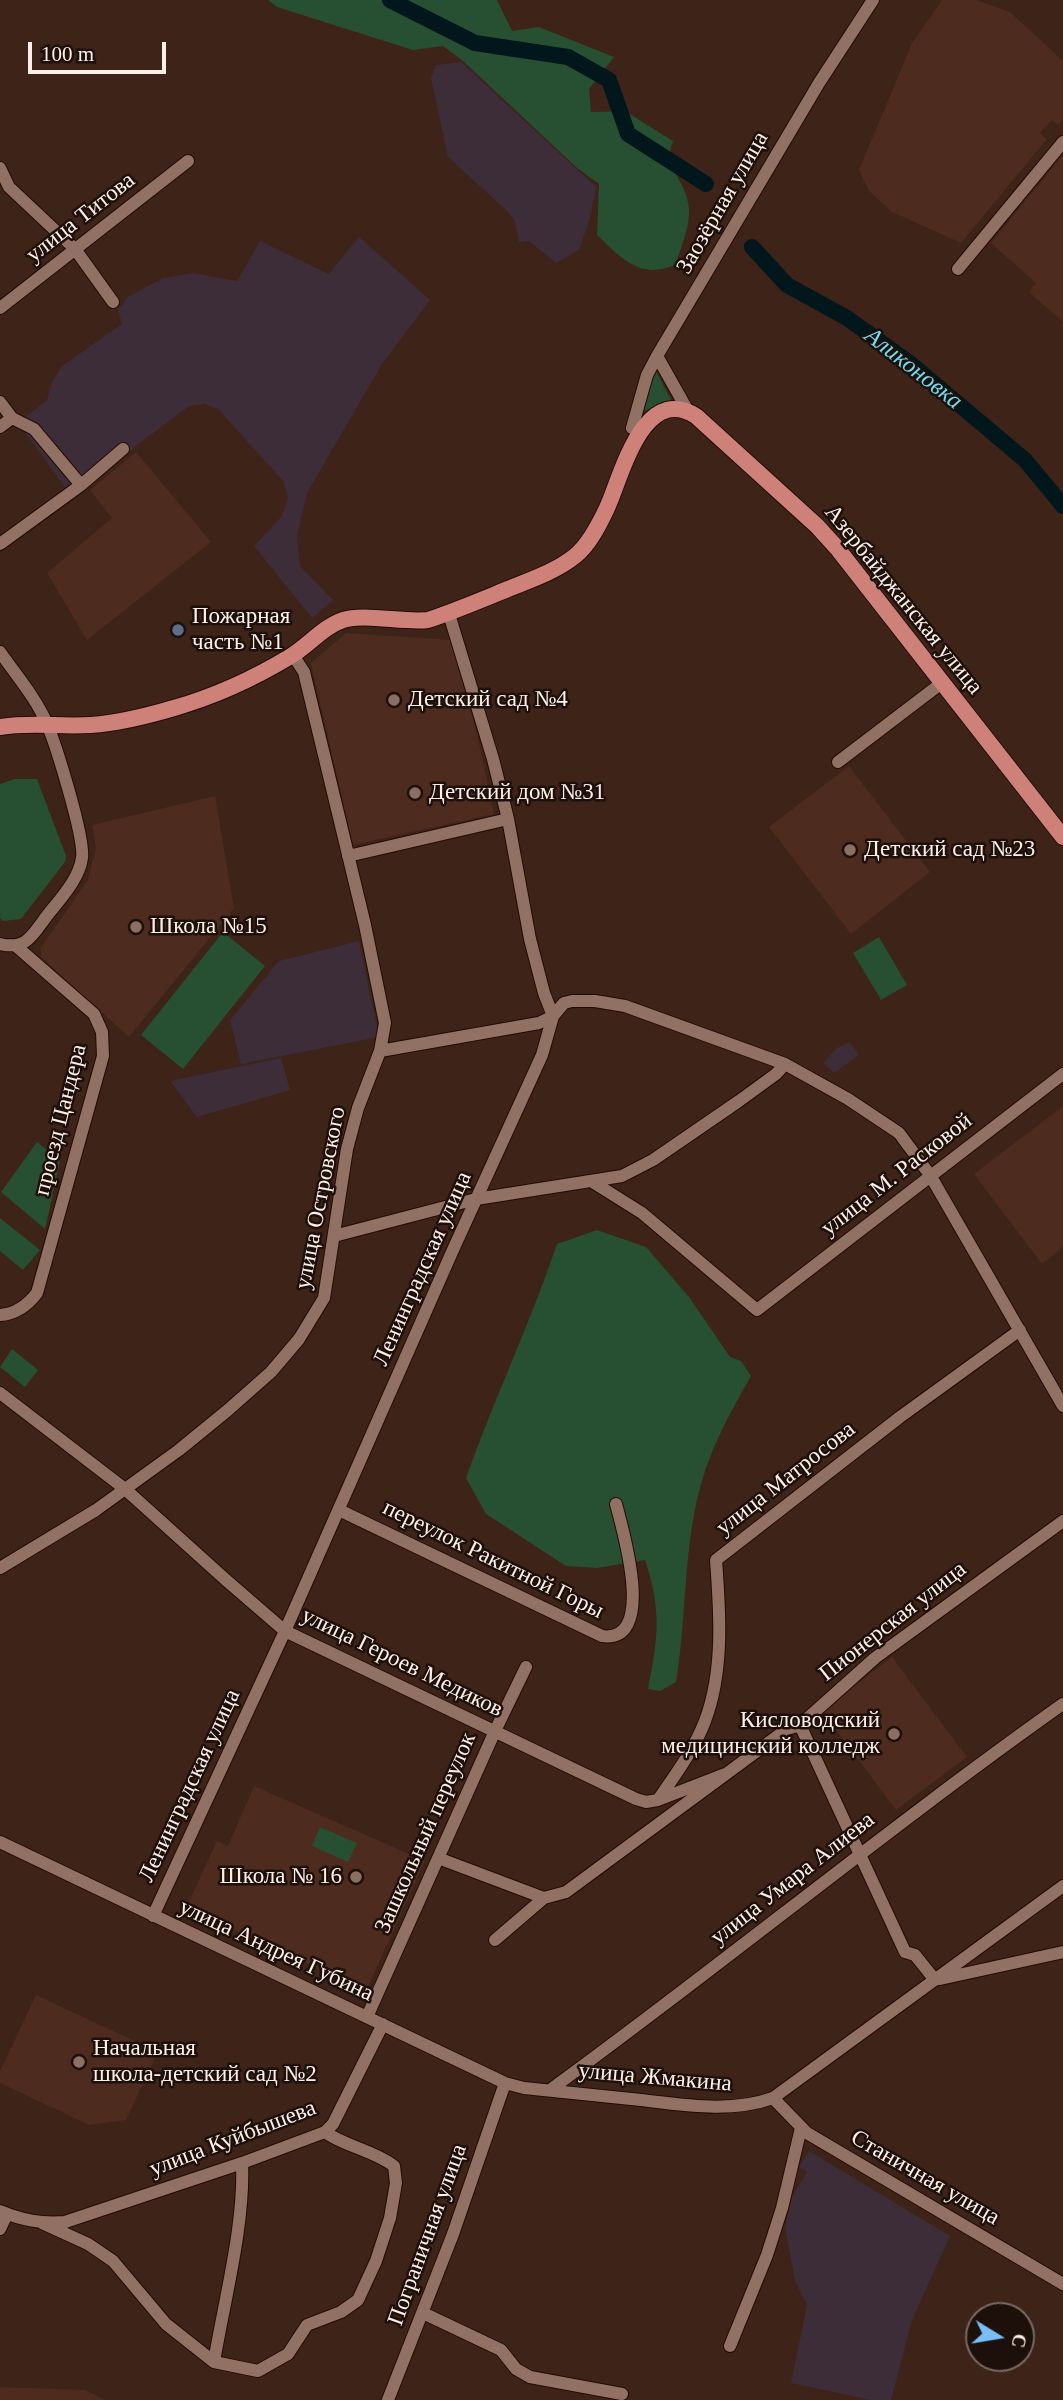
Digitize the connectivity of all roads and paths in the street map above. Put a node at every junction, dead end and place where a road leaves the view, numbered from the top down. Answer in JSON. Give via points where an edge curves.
{"nodes":[{"id":1,"x":873,"y":0,"type":"edge"},
{"id":2,"x":1063,"y":142,"type":"edge"},
{"id":3,"x":188,"y":161,"type":"dead end"},
{"id":4,"x":0,"y":168,"type":"edge"},
{"id":5,"x":5,"y":190,"type":"edge"},
{"id":6,"x":75,"y":249,"type":"junction"},
{"id":7,"x":958,"y":269,"type":"dead end"},
{"id":8,"x":113,"y":302,"type":"dead end"},
{"id":9,"x":0,"y":308,"type":"edge"},
{"id":10,"x":657,"y":356,"type":"junction"},
{"id":11,"x":0,"y":402,"type":"edge"},
{"id":12,"x":688,"y":411,"type":"junction"},
{"id":13,"x":12,"y":418,"type":"junction"},
{"id":14,"x":0,"y":427,"type":"edge"},
{"id":15,"x":640,"y":432,"type":"junction"},
{"id":16,"x":123,"y":449,"type":"dead end"},
{"id":17,"x":81,"y":485,"type":"junction"},
{"id":18,"x":0,"y":544,"type":"edge"},
{"id":19,"x":449,"y":614,"type":"junction"},
{"id":20,"x":0,"y":652,"type":"edge"},
{"id":21,"x":293,"y":655,"type":"junction"},
{"id":22,"x":943,"y":682,"type":"junction"},
{"id":23,"x":47,"y":724,"type":"junction"},
{"id":24,"x":0,"y":727,"type":"edge"},
{"id":25,"x":838,"y":762,"type":"dead end"},
{"id":26,"x":508,"y":818,"type":"junction"},
{"id":27,"x":1063,"y":837,"type":"edge"},
{"id":28,"x":348,"y":856,"type":"junction"},
{"id":29,"x":0,"y":944,"type":"edge"},
{"id":30,"x":16,"y":946,"type":"junction"},
{"id":31,"x":553,"y":1016,"type":"junction"},
{"id":32,"x":380,"y":1051,"type":"junction"},
{"id":33,"x":785,"y":1064,"type":"junction"},
{"id":34,"x":1063,"y":1074,"type":"edge"},
{"id":35,"x":930,"y":1175,"type":"junction"},
{"id":36,"x":591,"y":1181,"type":"junction"},
{"id":37,"x":477,"y":1199,"type":"junction"},
{"id":38,"x":334,"y":1237,"type":"junction"},
{"id":39,"x":0,"y":1315,"type":"edge"},
{"id":40,"x":1020,"y":1330,"type":"junction"},
{"id":41,"x":0,"y":1393,"type":"edge"},
{"id":42,"x":1063,"y":1406,"type":"edge"},
{"id":43,"x":125,"y":1489,"type":"junction"},
{"id":44,"x":616,"y":1504,"type":"dead end"},
{"id":45,"x":339,"y":1510,"type":"junction"},
{"id":46,"x":1063,"y":1521,"type":"edge"},
{"id":47,"x":0,"y":1568,"type":"edge"},
{"id":48,"x":285,"y":1631,"type":"junction"},
{"id":49,"x":526,"y":1667,"type":"dead end"},
{"id":50,"x":1063,"y":1704,"type":"edge"},
{"id":51,"x":800,"y":1725,"type":"junction"},
{"id":52,"x":495,"y":1731,"type":"junction"},
{"id":53,"x":725,"y":1774,"type":"junction"},
{"id":54,"x":658,"y":1800,"type":"junction"},
{"id":55,"x":0,"y":1842,"type":"edge"},
{"id":56,"x":858,"y":1854,"type":"junction"},
{"id":57,"x":438,"y":1858,"type":"junction"},
{"id":58,"x":1063,"y":1886,"type":"edge"},
{"id":59,"x":544,"y":1898,"type":"junction"},
{"id":60,"x":153,"y":1916,"type":"junction"},
{"id":61,"x":495,"y":1940,"type":"dead end"},
{"id":62,"x":1063,"y":1952,"type":"edge"},
{"id":63,"x":935,"y":1980,"type":"junction"},
{"id":64,"x":367,"y":2017,"type":"junction"},
{"id":65,"x":383,"y":2024,"type":"junction"},
{"id":66,"x":505,"y":2083,"type":"junction"},
{"id":67,"x":550,"y":2090,"type":"junction"},
{"id":68,"x":774,"y":2098,"type":"junction"},
{"id":69,"x":801,"y":2128,"type":"junction"},
{"id":70,"x":325,"y":2132,"type":"junction"},
{"id":71,"x":242,"y":2163,"type":"junction"},
{"id":72,"x":4,"y":2212,"type":"edge"},
{"id":73,"x":42,"y":2223,"type":"junction"},
{"id":74,"x":0,"y":2229,"type":"edge"},
{"id":75,"x":1063,"y":2284,"type":"edge"},
{"id":76,"x":423,"y":2313,"type":"junction"},
{"id":77,"x":730,"y":2346,"type":"dead end"},
{"id":78,"x":214,"y":2362,"type":"junction"},
{"id":79,"x":622,"y":2394,"type":"dead end"},
{"id":80,"x":388,"y":2400,"type":"edge"}],
"edges":[{"from":1,"to":10,"type":"street","name":"Заозёрная улица","via":[[806,103]]},
{"from":2,"to":7,"type":"street"},
{"from":3,"to":6,"type":"street","name":"улица Титова"},
{"from":4,"to":5,"type":"street"},
{"from":5,"to":6,"type":"street"},
{"from":6,"to":8,"type":"street"},
{"from":6,"to":9,"type":"street","name":"улица Титова"},
{"from":10,"to":12,"type":"street"},
{"from":10,"to":15,"type":"street","name":"Заозёрная улица","via":[[632,428]]},
{"from":11,"to":13,"type":"street"},
{"from":12,"to":15,"type":"main road","via":[[656,415]]},
{"from":12,"to":22,"type":"main road","name":"Азербайджанская улица","via":[[817,526]]},
{"from":13,"to":14,"type":"street"},
{"from":13,"to":17,"type":"street","via":[[34,429]]},
{"from":15,"to":19,"type":"main road","via":[[607,508],[580,552],[538,577]]},
{"from":16,"to":17,"type":"street"},
{"from":17,"to":18,"type":"street"},
{"from":19,"to":21,"type":"main road","via":[[412,622],[343,620]]},
{"from":19,"to":26,"type":"street"},
{"from":20,"to":23,"type":"street"},
{"from":21,"to":23,"type":"main road","via":[[230,690],[175,708],[125,721]]},
{"from":21,"to":28,"type":"street","name":"улица Островского","via":[[304,672]]},
{"from":22,"to":25,"type":"street"},
{"from":22,"to":27,"type":"main road","name":"Азербайджанская улица"},
{"from":23,"to":24,"type":"main road"},
{"from":23,"to":30,"type":"street","via":[[78,825],[83,858],[69,888],[35,932]]},
{"from":26,"to":28,"type":"street"},
{"from":26,"to":31,"type":"street","via":[[530,939]]},
{"from":28,"to":32,"type":"street","name":"улица Островского","via":[[385,1023]]},
{"from":29,"to":30,"type":"street"},
{"from":30,"to":39,"type":"street","name":"проезд Цандера","via":[[94,1014],[102,1032],[103,1056],[37,1293],[12,1314]]},
{"from":31,"to":32,"type":"street","via":[[540,1023]]},
{"from":31,"to":33,"type":"street","via":[[572,1001],[625,1006]]},
{"from":31,"to":37,"type":"street","name":"Ленинградская улица","via":[[542,1055]]},
{"from":32,"to":38,"type":"street","name":"улица Островского","via":[[347,1149]]},
{"from":33,"to":35,"type":"street","via":[[899,1133]]},
{"from":33,"to":36,"type":"street","via":[[653,1160],[622,1176]]},
{"from":34,"to":35,"type":"street","name":"улица М. Расковой"},
{"from":35,"to":36,"type":"street","name":"улица М. Расковой","via":[[757,1310],[642,1213]]},
{"from":35,"to":40,"type":"street"},
{"from":36,"to":37,"type":"street"},
{"from":37,"to":38,"type":"street"},
{"from":37,"to":45,"type":"street","name":"Ленинградская улица"},
{"from":38,"to":43,"type":"street","name":"улица Островского","via":[[324,1298],[299,1339],[246,1395]]},
{"from":40,"to":42,"type":"street"},
{"from":40,"to":54,"type":"street","name":"улица Матросова","via":[[716,1560],[721,1620],[714,1687],[691,1752]]},
{"from":41,"to":43,"type":"street","name":"улица Героев Медиков"},
{"from":43,"to":47,"type":"street","name":"улица Островского"},
{"from":43,"to":48,"type":"street","name":"улица Героев Медиков"},
{"from":44,"to":45,"type":"street","name":"переулок Ракитной Горы","via":[[631,1563],[632,1604],[627,1627],[613,1638]]},
{"from":45,"to":48,"type":"street","name":"Ленинградская улица"},
{"from":46,"to":51,"type":"street","name":"Пионерская улица","via":[[875,1658]]},
{"from":48,"to":52,"type":"street","name":"улица Героев Медиков"},
{"from":48,"to":60,"type":"street","name":"Ленинградская улица"},
{"from":49,"to":52,"type":"street","name":"Зашкольный переулок"},
{"from":50,"to":56,"type":"street","name":"улица Умара Алиева"},
{"from":51,"to":53,"type":"street","name":"Пионерская улица","via":[[787,1729]]},
{"from":51,"to":56,"type":"street"},
{"from":52,"to":54,"type":"street","name":"улица Героев Медиков","via":[[636,1799]]},
{"from":52,"to":57,"type":"street","name":"Зашкольный переулок"},
{"from":53,"to":54,"type":"street"},
{"from":53,"to":59,"type":"street","name":"Пионерская улица","via":[[566,1892]]},
{"from":55,"to":60,"type":"street","name":"улица Андрея Губина"},
{"from":56,"to":63,"type":"street","via":[[905,1952],[915,1955]]},
{"from":56,"to":67,"type":"street","name":"улица Умара Алиева","via":[[642,2024]]},
{"from":57,"to":59,"type":"street"},
{"from":57,"to":64,"type":"street","name":"Зашкольный переулок"},
{"from":58,"to":63,"type":"street"},
{"from":59,"to":61,"type":"street","name":"Пионерская улица"},
{"from":60,"to":64,"type":"street","name":"улица Андрея Губина"},
{"from":62,"to":63,"type":"street","name":"улица Жмакина"},
{"from":63,"to":68,"type":"street","name":"улица Жмакина"},
{"from":64,"to":65,"type":"street","name":"улица Андрея Губина"},
{"from":65,"to":66,"type":"street","name":"улица Жмакина"},
{"from":65,"to":70,"type":"street","name":"улица Куйбышева"},
{"from":66,"to":67,"type":"street","name":"улица Жмакина"},
{"from":66,"to":76,"type":"street","name":"Пограничная улица"},
{"from":67,"to":68,"type":"street","name":"улица Жмакина","via":[[733,2107]]},
{"from":68,"to":69,"type":"street","name":"Станичная улица"},
{"from":69,"to":75,"type":"street","name":"Станичная улица"},
{"from":69,"to":77,"type":"street","via":[[767,2256]]},
{"from":70,"to":71,"type":"street","name":"улица Куйбышева"},
{"from":70,"to":78,"type":"street","name":"улица Куйбышева","via":[[394,2165],[390,2218],[358,2300],[307,2325],[288,2354],[258,2371]]},
{"from":71,"to":73,"type":"street","name":"улица Куйбышева","via":[[65,2222]]},
{"from":71,"to":78,"type":"street","via":[[236,2235]]},
{"from":72,"to":73,"type":"street","name":"улица Куйбышева"},
{"from":72,"to":74,"type":"street"},
{"from":73,"to":78,"type":"street","name":"улица Куйбышева","via":[[113,2261],[166,2324]]},
{"from":76,"to":79,"type":"street","via":[[501,2350],[516,2369],[530,2377]]},
{"from":76,"to":80,"type":"street","name":"Пограничная улица"}]}
